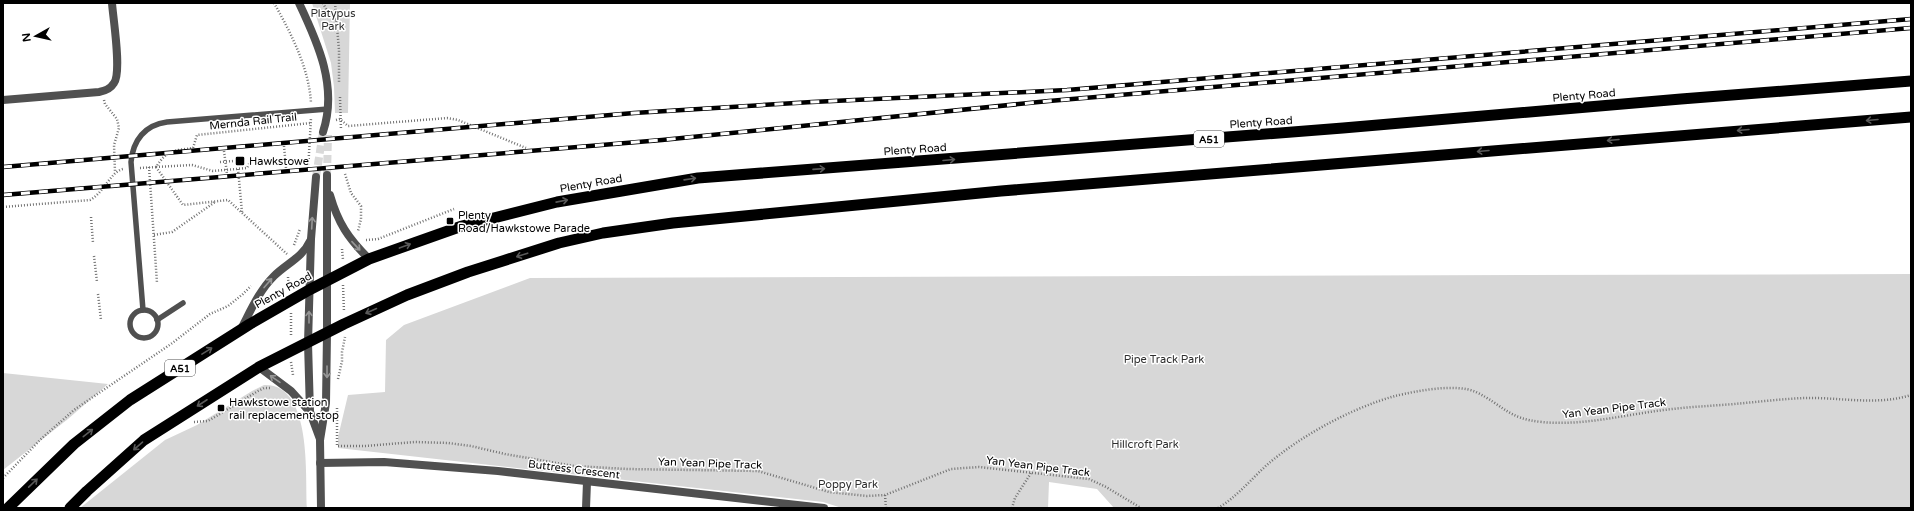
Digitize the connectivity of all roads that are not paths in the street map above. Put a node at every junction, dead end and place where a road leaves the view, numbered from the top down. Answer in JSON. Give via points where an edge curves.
{"nodes":[{"id":1,"x":112,"y":3,"type":"edge"},
{"id":2,"x":299,"y":3,"type":"edge"},
{"id":3,"x":1911,"y":81,"type":"edge"},
{"id":4,"x":3,"y":100,"type":"edge"},
{"id":5,"x":328,"y":109,"type":"junction"},
{"id":6,"x":1911,"y":117,"type":"edge"},
{"id":7,"x":325,"y":132,"type":"tunnel mouth"},
{"id":8,"x":327,"y":175,"type":"tunnel mouth"},
{"id":9,"x":312,"y":177,"type":"tunnel mouth"},
{"id":10,"x":327,"y":186,"type":"junction"},
{"id":11,"x":311,"y":239,"type":"junction"},
{"id":12,"x":368,"y":259,"type":"junction"},
{"id":13,"x":327,"y":280,"type":"junction"},
{"id":14,"x":309,"y":290,"type":"junction"},
{"id":15,"x":183,"y":303,"type":"dead end"},
{"id":16,"x":143,"y":310,"type":"junction"},
{"id":17,"x":157,"y":320,"type":"junction"},
{"id":18,"x":241,"y":329,"type":"junction"},
{"id":19,"x":327,"y":333,"type":"junction"},
{"id":20,"x":308,"y":343,"type":"junction"},
{"id":21,"x":259,"y":367,"type":"junction"},
{"id":22,"x":310,"y":412,"type":"junction"},
{"id":23,"x":320,"y":440,"type":"junction"},
{"id":24,"x":320,"y":463,"type":"junction"},
{"id":25,"x":587,"y":482,"type":"junction"},
{"id":26,"x":8,"y":508,"type":"edge"},
{"id":27,"x":70,"y":508,"type":"edge"},
{"id":28,"x":321,"y":508,"type":"edge"},
{"id":29,"x":586,"y":508,"type":"edge"},
{"id":30,"x":824,"y":508,"type":"edge"}],
"edges":[{"from":1,"to":4,"type":"street","via":[[117,77],[112,86],[102,92]]},
{"from":2,"to":5,"type":"street","via":[[323,61]]},
{"from":12,"to":3,"type":"highway","name":"Plenty Road","number":"A51","one_way":true,"via":[[462,226],[556,202],[698,178]]},
{"from":5,"to":7,"type":"street"},
{"from":5,"to":16,"type":"lane","via":[[157,124],[141,134],[131,157],[131,169]]},
{"from":6,"to":19,"type":"highway","one_way":true,"via":[[1001,190],[673,223],[603,233],[559,243],[468,272],[407,295]]},
{"from":8,"to":10,"type":"street"},
{"from":11,"to":9,"type":"street","one_way":true},
{"from":10,"to":12,"type":"street","one_way":true,"via":[[334,210],[344,230]]},
{"from":10,"to":13,"type":"street"},
{"from":11,"to":14,"type":"street"},
{"from":18,"to":11,"type":"street","one_way":true,"via":[[262,290],[302,253]]},
{"from":12,"to":13,"type":"highway","name":"Plenty Road","number":"A51"},
{"from":13,"to":14,"type":"highway","name":"Plenty Road","number":"A51"},
{"from":13,"to":19,"type":"street"},
{"from":14,"to":18,"type":"highway","name":"Plenty Road","number":"A51"},
{"from":20,"to":14,"type":"street","one_way":true},
{"from":15,"to":17,"type":"lane"},
{"from":16,"to":17,"type":"lane","via":[[153,314]]},
{"from":16,"to":17,"type":"lane","via":[[134,314],[130,321],[131,329],[136,335],[150,337],[156,332]]},
{"from":26,"to":18,"type":"highway","name":"Plenty Road","number":"A51","one_way":true,"via":[[74,444],[130,400]]},
{"from":19,"to":20,"type":"highway"},
{"from":19,"to":23,"type":"street","one_way":true,"via":[[326,403]]},
{"from":20,"to":21,"type":"highway"},
{"from":20,"to":22,"type":"street"},
{"from":22,"to":21,"type":"street","one_way":true,"via":[[285,385]]},
{"from":21,"to":27,"type":"highway","one_way":true,"via":[[144,440]]},
{"from":22,"to":23,"type":"street"},
{"from":23,"to":24,"type":"street"},
{"from":24,"to":25,"type":"street","name":"Buttress Crescent","via":[[384,462],[498,471]]},
{"from":24,"to":28,"type":"street"},
{"from":25,"to":29,"type":"street"},
{"from":25,"to":30,"type":"street","name":"Buttress Crescent"}]}
